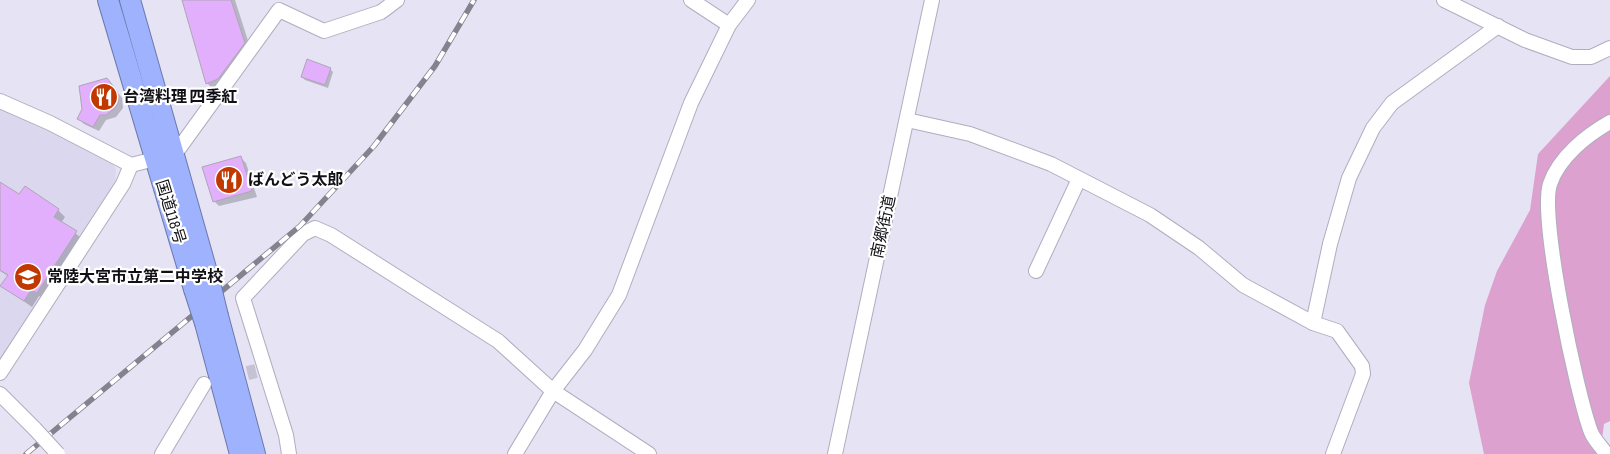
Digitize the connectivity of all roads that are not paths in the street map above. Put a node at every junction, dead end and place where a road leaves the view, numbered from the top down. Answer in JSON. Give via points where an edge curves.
{"nodes":[{"id":1,"x":108,"y":0,"type":"edge"},
{"id":2,"x":130,"y":0,"type":"edge"},
{"id":3,"x":397,"y":0,"type":"edge"},
{"id":4,"x":691,"y":0,"type":"edge"},
{"id":5,"x":748,"y":0,"type":"edge"},
{"id":6,"x":932,"y":0,"type":"edge"},
{"id":7,"x":1444,"y":0,"type":"edge"},
{"id":8,"x":729,"y":25,"type":"junction"},
{"id":9,"x":1498,"y":26,"type":"junction"},
{"id":10,"x":1610,"y":48,"type":"edge"},
{"id":11,"x":0,"y":101,"type":"edge"},
{"id":12,"x":907,"y":120,"type":"junction"},
{"id":13,"x":1610,"y":122,"type":"edge"},
{"id":14,"x":174,"y":154,"type":"junction"},
{"id":15,"x":154,"y":161,"type":"junction"},
{"id":16,"x":131,"y":165,"type":"junction"},
{"id":17,"x":1079,"y":179,"type":"junction"},
{"id":18,"x":1036,"y":271,"type":"dead end"},
{"id":19,"x":202,"y":284,"type":"junction"},
{"id":20,"x":212,"y":319,"type":"junction"},
{"id":21,"x":1313,"y":323,"type":"junction"},
{"id":22,"x":0,"y":373,"type":"edge"},
{"id":23,"x":204,"y":384,"type":"dead end"},
{"id":24,"x":553,"y":391,"type":"junction"},
{"id":25,"x":0,"y":394,"type":"edge"},
{"id":26,"x":58,"y":454,"type":"edge"},
{"id":27,"x":162,"y":454,"type":"edge"},
{"id":28,"x":240,"y":454,"type":"edge"},
{"id":29,"x":255,"y":454,"type":"edge"},
{"id":30,"x":289,"y":454,"type":"edge"},
{"id":31,"x":515,"y":454,"type":"edge"},
{"id":32,"x":649,"y":454,"type":"edge"},
{"id":33,"x":835,"y":454,"type":"edge"},
{"id":34,"x":1334,"y":454,"type":"edge"},
{"id":35,"x":1606,"y":454,"type":"edge"}],
"edges":[{"from":1,"to":15,"type":"highway","name":"国道118号"},
{"from":2,"to":14,"type":"highway","name":"国道118号"},
{"from":3,"to":14,"type":"street","via":[[381,12],[324,31],[279,10]]},
{"from":4,"to":8,"type":"street"},
{"from":5,"to":8,"type":"street"},
{"from":6,"to":12,"type":"street","name":"南郷街道"},
{"from":7,"to":9,"type":"street"},
{"from":8,"to":24,"type":"street","via":[[691,103],[619,295]]},
{"from":9,"to":10,"type":"street","via":[[1572,57],[1591,57]]},
{"from":9,"to":21,"type":"street","via":[[1392,103],[1373,128],[1349,178],[1330,244]]},
{"from":11,"to":16,"type":"street"},
{"from":12,"to":17,"type":"street","via":[[970,134],[1051,164]]},
{"from":12,"to":33,"type":"street","name":"南郷街道"},
{"from":13,"to":35,"type":"street","via":[[1588,135],[1563,163],[1550,184],[1548,211],[1569,345],[1592,434]]},
{"from":14,"to":15,"type":"street"},
{"from":14,"to":19,"type":"highway","name":"国道118号"},
{"from":15,"to":16,"type":"street"},
{"from":15,"to":19,"type":"highway","name":"国道118号"},
{"from":16,"to":22,"type":"street","via":[[123,184]]},
{"from":17,"to":18,"type":"street"},
{"from":17,"to":21,"type":"street","via":[[1150,215],[1199,248],[1243,285]]},
{"from":19,"to":20,"type":"highway","name":"国道118号","bridge":true},
{"from":20,"to":28,"type":"highway","name":"国道118号"},
{"from":20,"to":29,"type":"highway","name":"国道118号"},
{"from":21,"to":34,"type":"street","via":[[1337,331],[1362,366],[1362,382]]},
{"from":23,"to":27,"type":"street"},
{"from":24,"to":30,"type":"street","via":[[498,341],[315,228],[303,234],[243,298],[260,371],[286,435]]},
{"from":24,"to":31,"type":"street"},
{"from":24,"to":32,"type":"street"},
{"from":25,"to":26,"type":"street","bridge":true}]}
